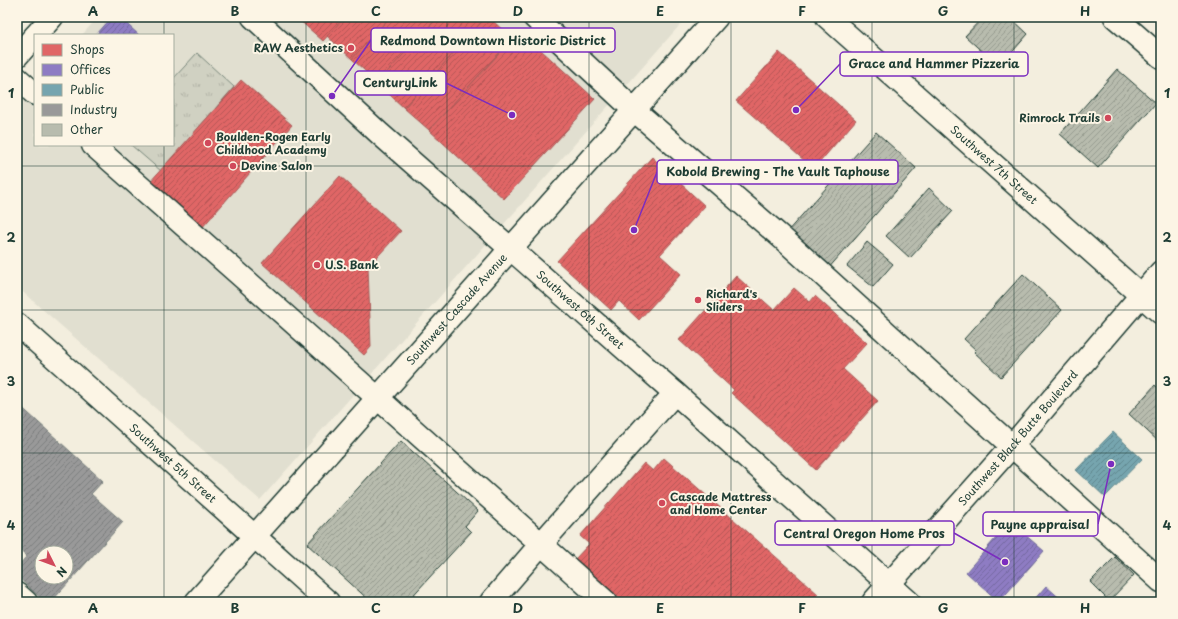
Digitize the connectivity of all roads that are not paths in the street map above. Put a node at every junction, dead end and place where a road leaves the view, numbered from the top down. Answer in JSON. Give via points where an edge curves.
{"nodes":[{"id":1,"x":52,"y":17,"type":"edge"},
{"id":2,"x":253,"y":17,"type":"edge"},
{"id":3,"x":534,"y":17,"type":"edge"},
{"id":4,"x":717,"y":17,"type":"edge"},
{"id":5,"x":827,"y":17,"type":"edge"},
{"id":6,"x":1115,"y":17,"type":"edge"},
{"id":7,"x":38,"y":34,"type":"edge"},
{"id":8,"x":34,"y":38,"type":"edge"},
{"id":9,"x":17,"y":56,"type":"edge"},
{"id":10,"x":1161,"y":57,"type":"edge"},
{"id":11,"x":17,"y":78,"type":"edge"},
{"id":12,"x":34,"y":93,"type":"edge"},
{"id":13,"x":634,"y":110,"type":"junction"},
{"id":14,"x":94,"y":146,"type":"edge"},
{"id":15,"x":510,"y":249,"type":"junction"},
{"id":16,"x":1161,"y":272,"type":"edge"},
{"id":17,"x":1141,"y":294,"type":"junction"},
{"id":18,"x":1161,"y":313,"type":"edge"},
{"id":19,"x":17,"y":324,"type":"edge"},
{"id":20,"x":675,"y":393,"type":"junction"},
{"id":21,"x":378,"y":398,"type":"junction"},
{"id":22,"x":1012,"y":446,"type":"junction"},
{"id":23,"x":254,"y":536,"type":"junction"},
{"id":24,"x":541,"y":544,"type":"junction"},
{"id":25,"x":1161,"y":581,"type":"edge"},
{"id":26,"x":889,"y":584,"type":"junction"},
{"id":27,"x":17,"y":594,"type":"edge"},
{"id":28,"x":26,"y":602,"type":"edge"},
{"id":29,"x":196,"y":602,"type":"edge"},
{"id":30,"x":328,"y":602,"type":"edge"},
{"id":31,"x":491,"y":602,"type":"edge"},
{"id":32,"x":606,"y":602,"type":"edge"},
{"id":33,"x":873,"y":602,"type":"edge"},
{"id":34,"x":909,"y":602,"type":"edge"}],
"edges":[{"from":1,"to":7,"type":"street"},
{"from":2,"to":15,"type":"street","name":"Southwest 6th Street"},
{"from":3,"to":13,"type":"street"},
{"from":4,"to":13,"type":"street","name":"Southwest Cascade Avenue"},
{"from":5,"to":17,"type":"street","name":"Southwest 7th Street"},
{"from":6,"to":10,"type":"street"},
{"from":8,"to":9,"type":"street"},
{"from":11,"to":12,"type":"street"},
{"from":13,"to":15,"type":"street","name":"Southwest Cascade Avenue"},
{"from":13,"to":22,"type":"street","via":[[781,237]]},
{"from":14,"to":21,"type":"street"},
{"from":15,"to":20,"type":"street","name":"Southwest 6th Street"},
{"from":15,"to":21,"type":"street","name":"Southwest Cascade Avenue"},
{"from":16,"to":17,"type":"street","name":"Southwest Black Butte Boulevard"},
{"from":17,"to":18,"type":"street","name":"Southwest 7th Street"},
{"from":17,"to":22,"type":"street","name":"Southwest Black Butte Boulevard"},
{"from":19,"to":23,"type":"street","name":"Southwest 5th Street"},
{"from":20,"to":24,"type":"street"},
{"from":20,"to":26,"type":"street","name":"Southwest 6th Street"},
{"from":21,"to":23,"type":"street","name":"Southwest Cascade Avenue"},
{"from":21,"to":24,"type":"street"},
{"from":22,"to":25,"type":"street"},
{"from":22,"to":26,"type":"street","name":"Southwest Black Butte Boulevard"},
{"from":23,"to":29,"type":"street","name":"Southwest Cascade Avenue"},
{"from":23,"to":30,"type":"street","name":"Southwest 5th Street"},
{"from":24,"to":31,"type":"street"},
{"from":24,"to":32,"type":"street"},
{"from":26,"to":33,"type":"street","name":"Southwest Black Butte Boulevard"},
{"from":26,"to":34,"type":"street","name":"Southwest 6th Street"},
{"from":27,"to":28,"type":"street"}]}
